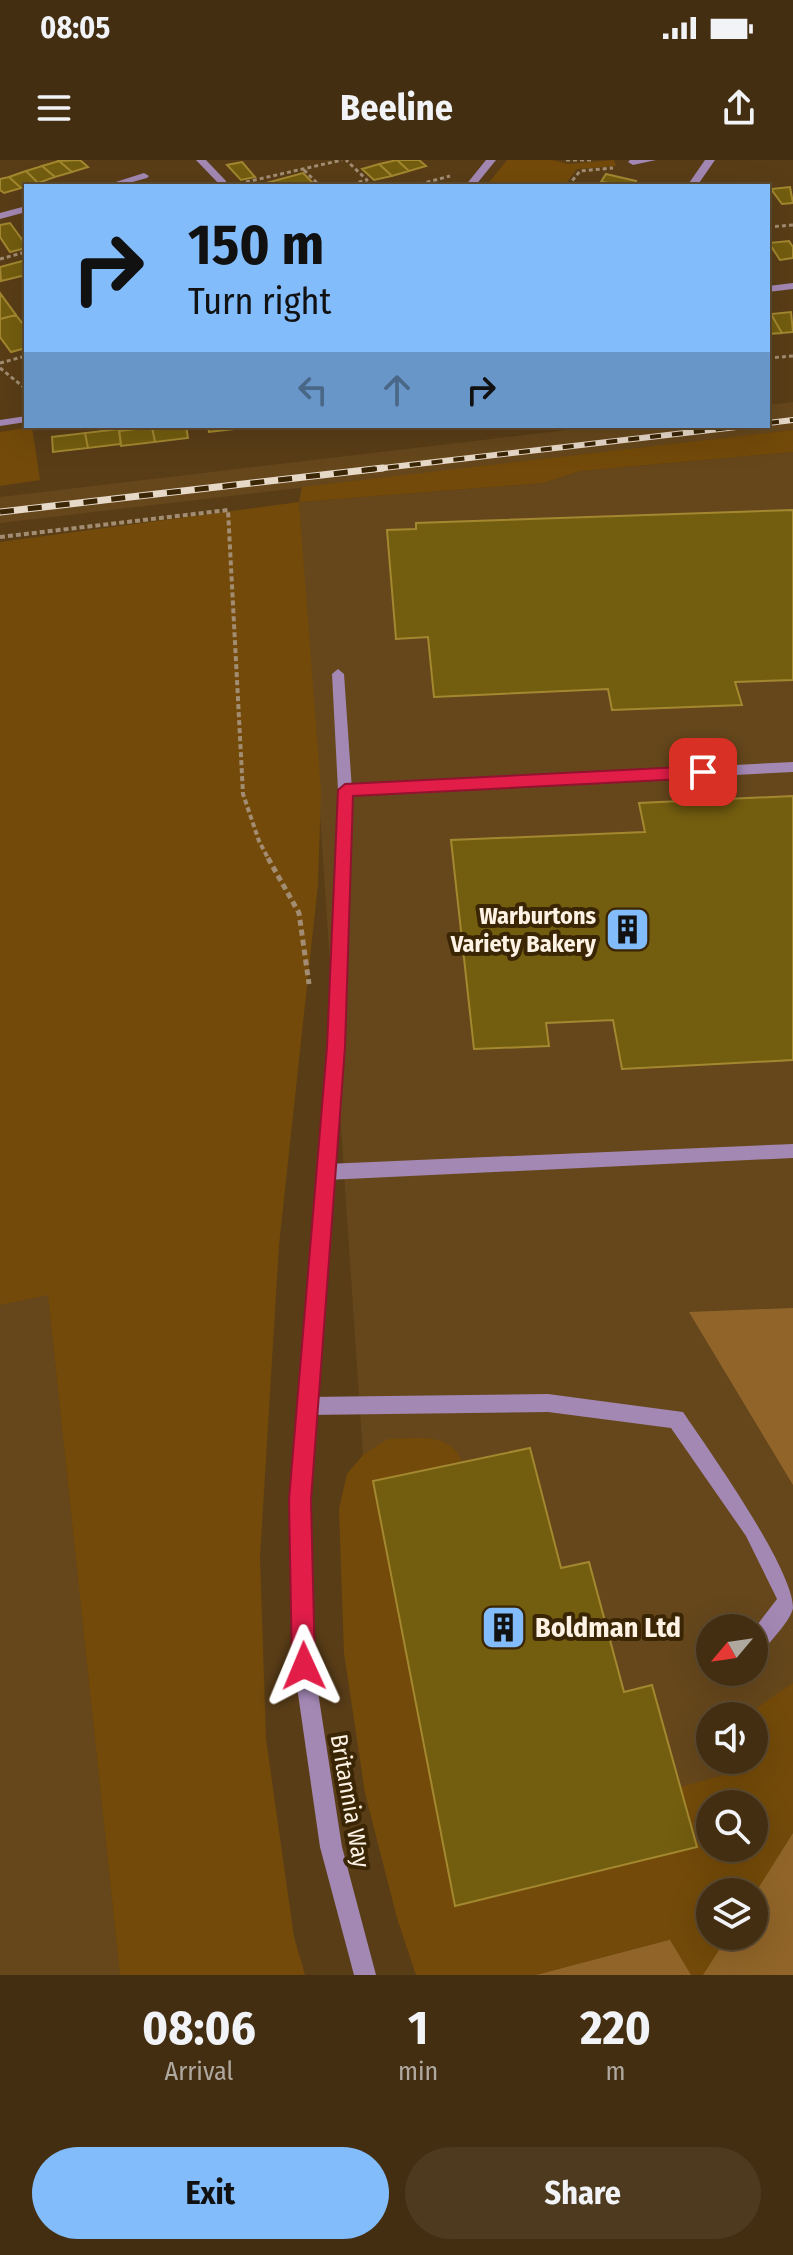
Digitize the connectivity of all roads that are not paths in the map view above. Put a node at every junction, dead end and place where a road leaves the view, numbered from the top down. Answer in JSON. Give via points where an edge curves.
{"nodes":[{"id":1,"x":201,"y":160,"type":"edge"},
{"id":2,"x":491,"y":160,"type":"edge"},
{"id":3,"x":651,"y":160,"type":"edge"},
{"id":4,"x":710,"y":160,"type":"edge"},
{"id":5,"x":633,"y":162,"type":"edge"},
{"id":6,"x":144,"y":176,"type":"dead end"},
{"id":7,"x":223,"y":183,"type":"dead end"},
{"id":8,"x":115,"y":184,"type":"edge"},
{"id":9,"x":472,"y":184,"type":"edge"},
{"id":10,"x":693,"y":184,"type":"edge"},
{"id":11,"x":24,"y":210,"type":"edge"},
{"id":12,"x":0,"y":216,"type":"edge"},
{"id":13,"x":793,"y":286,"type":"edge"},
{"id":14,"x":770,"y":289,"type":"edge"},
{"id":15,"x":24,"y":419,"type":"edge"},
{"id":16,"x":0,"y":423,"type":"edge"},
{"id":17,"x":338,"y":674,"type":"dead end"},
{"id":18,"x":793,"y":767,"type":"edge"},
{"id":19,"x":345,"y":790,"type":"junction"},
{"id":20,"x":793,"y":1151,"type":"edge"},
{"id":21,"x":326,"y":1172,"type":"junction"},
{"id":22,"x":307,"y":1406,"type":"junction"},
{"id":23,"x":768,"y":1627,"type":"edge"},
{"id":24,"x":365,"y":1975,"type":"edge"}],
"edges":[{"from":1,"to":7,"type":"street"},
{"from":2,"to":9,"type":"street"},
{"from":3,"to":5,"type":"street"},
{"from":4,"to":10,"type":"street"},
{"from":6,"to":8,"type":"street"},
{"from":11,"to":12,"type":"street"},
{"from":13,"to":14,"type":"street"},
{"from":15,"to":16,"type":"street"},
{"from":17,"to":19,"type":"street","name":"Britannia Way"},
{"from":18,"to":19,"type":"street"},
{"from":19,"to":21,"type":"street","name":"Britannia Way"},
{"from":20,"to":21,"type":"street"},
{"from":21,"to":22,"type":"street","name":"Britannia Way"},
{"from":22,"to":23,"type":"street","via":[[548,1403],[676,1419],[753,1529],[788,1601]]},
{"from":22,"to":24,"type":"street","name":"Britannia Way","via":[[300,1500],[304,1666],[331,1847]]}]}
